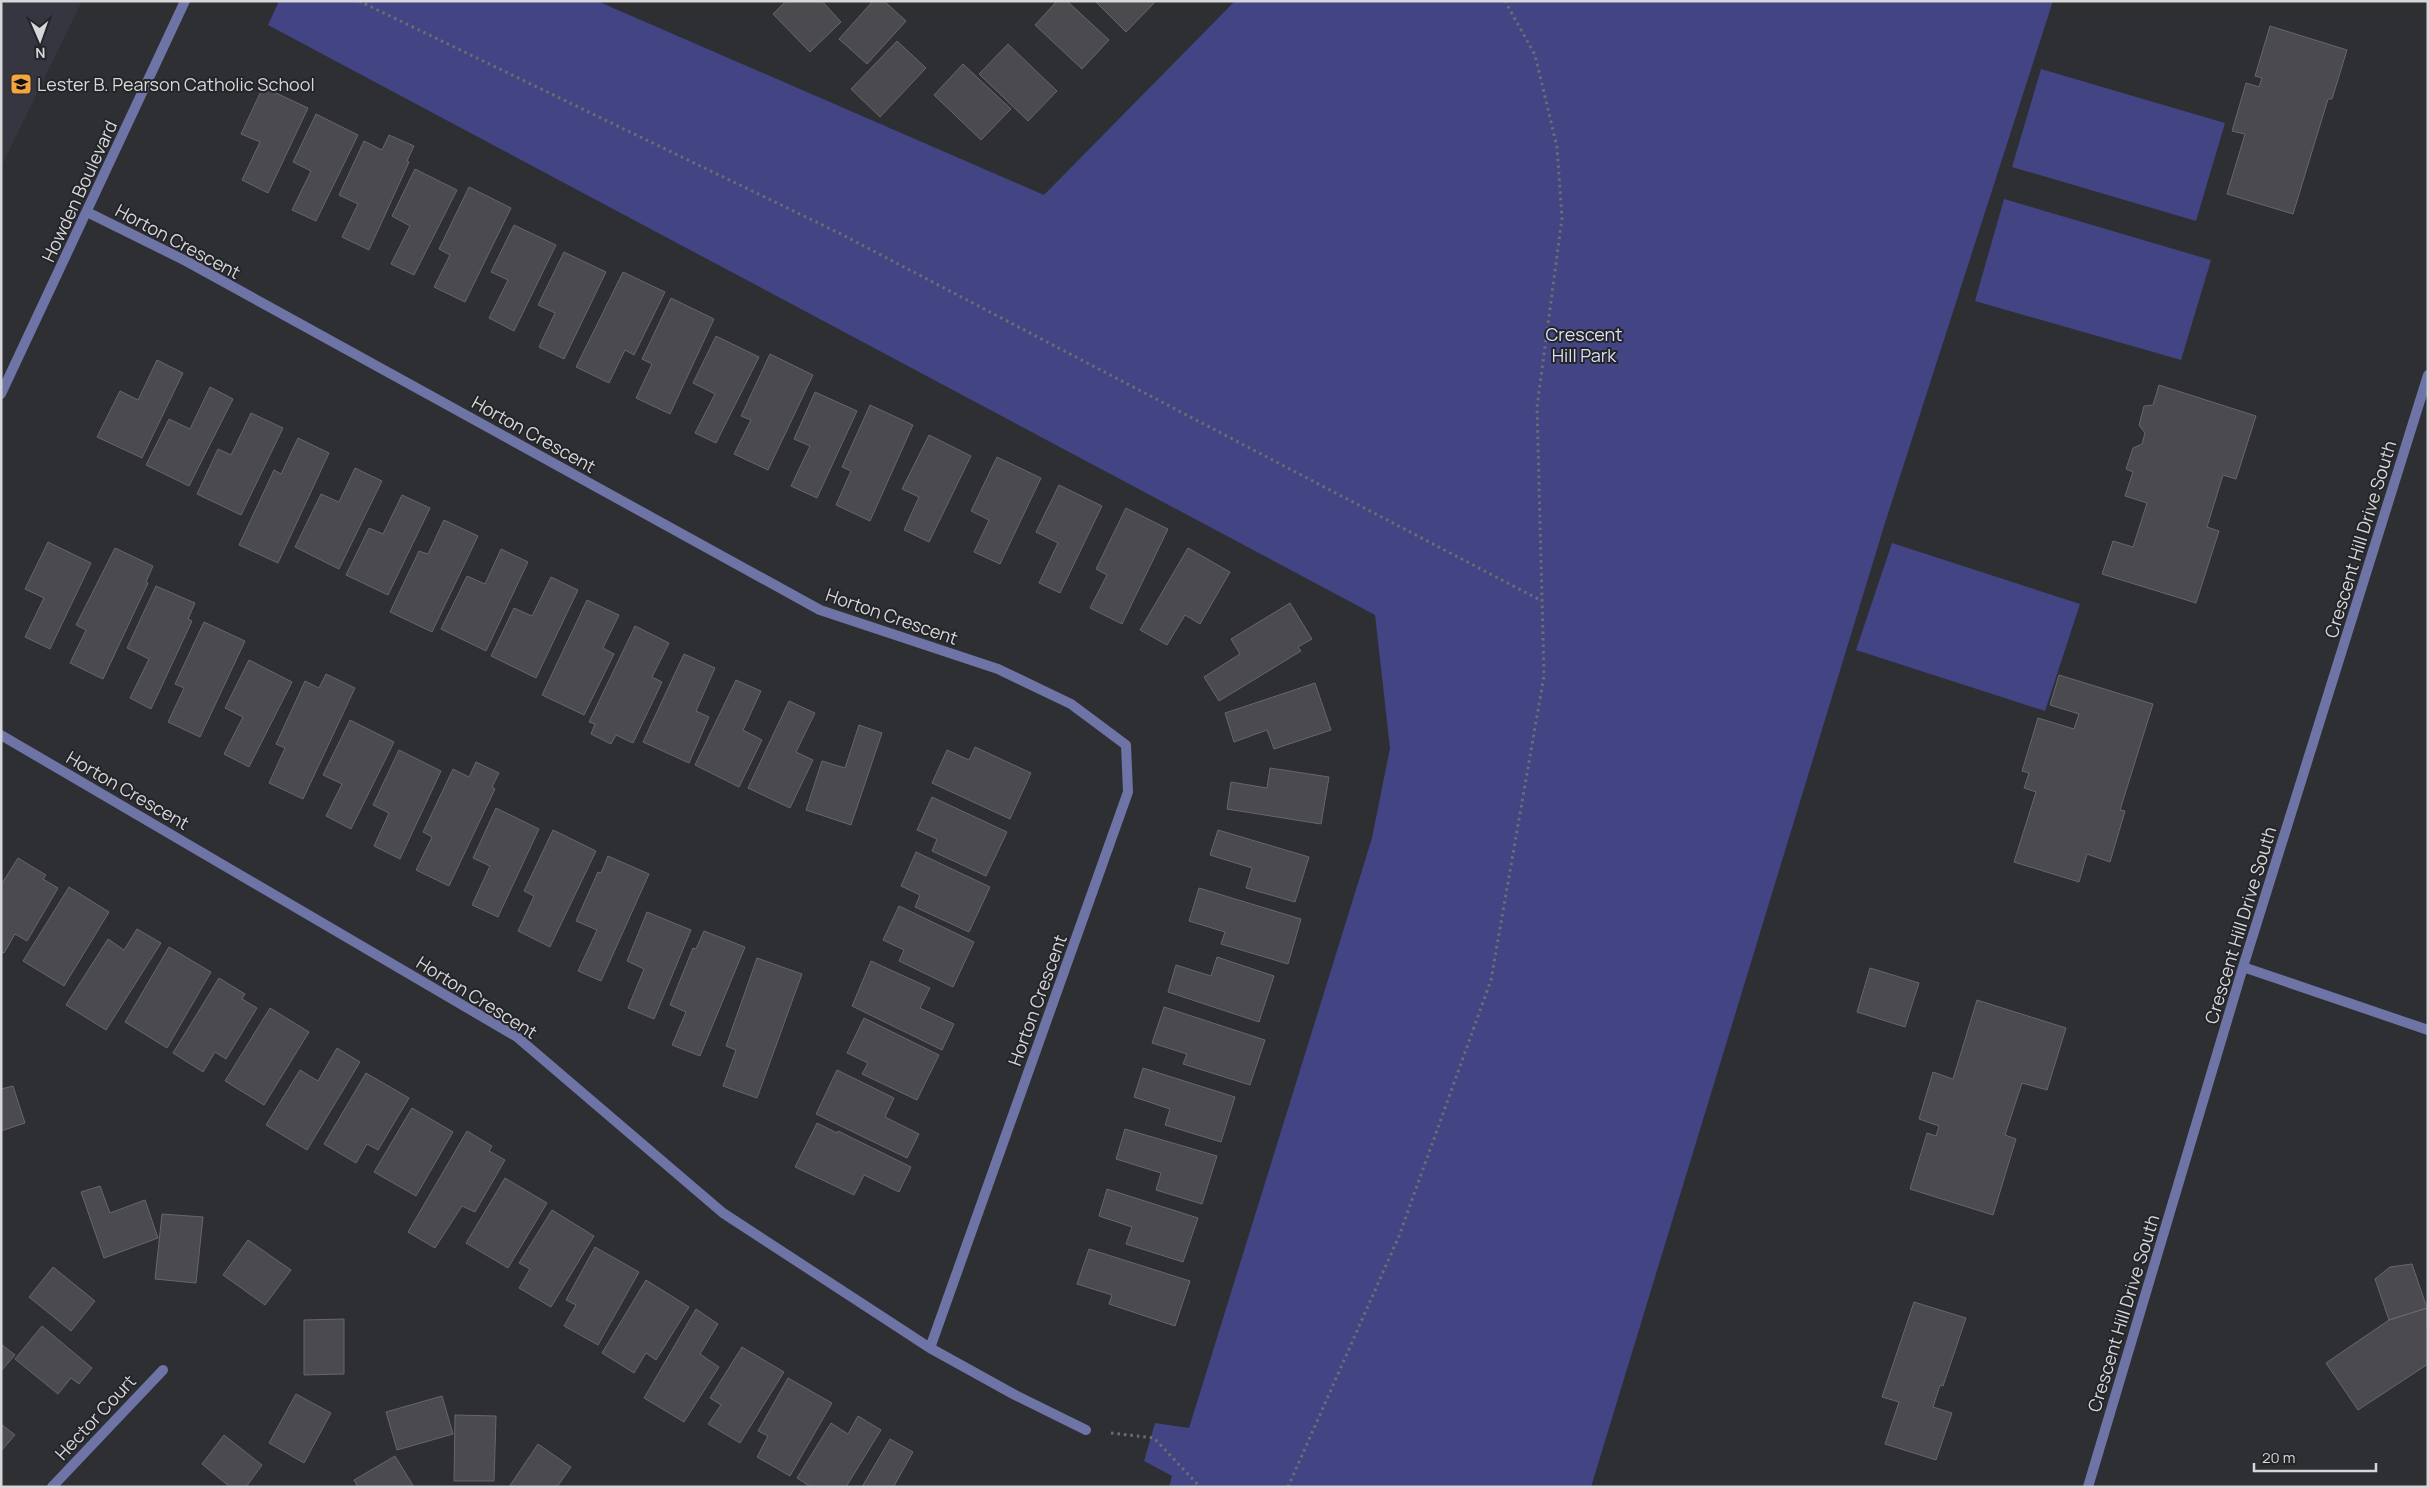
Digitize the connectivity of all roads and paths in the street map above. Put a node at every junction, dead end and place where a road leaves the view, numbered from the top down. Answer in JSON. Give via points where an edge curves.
{"nodes":[{"id":1,"x":185,"y":1,"type":"edge"},
{"id":2,"x":360,"y":1,"type":"edge"},
{"id":3,"x":1506,"y":2,"type":"edge"},
{"id":4,"x":87,"y":212,"type":"junction"},
{"id":5,"x":2428,"y":375,"type":"edge"},
{"id":6,"x":1,"y":394,"type":"edge"},
{"id":7,"x":1542,"y":601,"type":"junction"},
{"id":8,"x":1,"y":735,"type":"edge"},
{"id":9,"x":2243,"y":967,"type":"junction"},
{"id":10,"x":2428,"y":1030,"type":"edge"},
{"id":11,"x":930,"y":1348,"type":"junction"},
{"id":12,"x":163,"y":1370,"type":"dead end"},
{"id":13,"x":1086,"y":1430,"type":"joint"},
{"id":14,"x":52,"y":1487,"type":"edge"},
{"id":15,"x":1200,"y":1487,"type":"edge"},
{"id":16,"x":1288,"y":1487,"type":"edge"},
{"id":17,"x":2088,"y":1487,"type":"edge"}],
"edges":[{"from":1,"to":4,"type":"street","name":"Howden Boulevard"},
{"from":2,"to":7,"type":"path","via":[[839,232]]},
{"from":3,"to":7,"type":"path","via":[[1535,56],[1557,147],[1562,218],[1537,406]]},
{"from":4,"to":6,"type":"street","name":"Howden Boulevard"},
{"from":4,"to":11,"type":"street","name":"Horton Crescent","via":[[186,262],[820,610],[998,670],[1072,704],[1126,746],[1128,792]]},
{"from":5,"to":9,"type":"street","name":"Crescent Hill Drive South"},
{"from":7,"to":16,"type":"path","via":[[1544,676],[1491,980],[1399,1236]]},
{"from":8,"to":11,"type":"street","name":"Horton Crescent","via":[[517,1037],[723,1213]]},
{"from":9,"to":10,"type":"street"},
{"from":9,"to":17,"type":"street","name":"Crescent Hill Drive South"},
{"from":11,"to":13,"type":"street","name":"Horton Crescent"},
{"from":12,"to":14,"type":"street","name":"Hector Court"},
{"from":13,"to":15,"type":"path","via":[[1154,1438]]}]}
